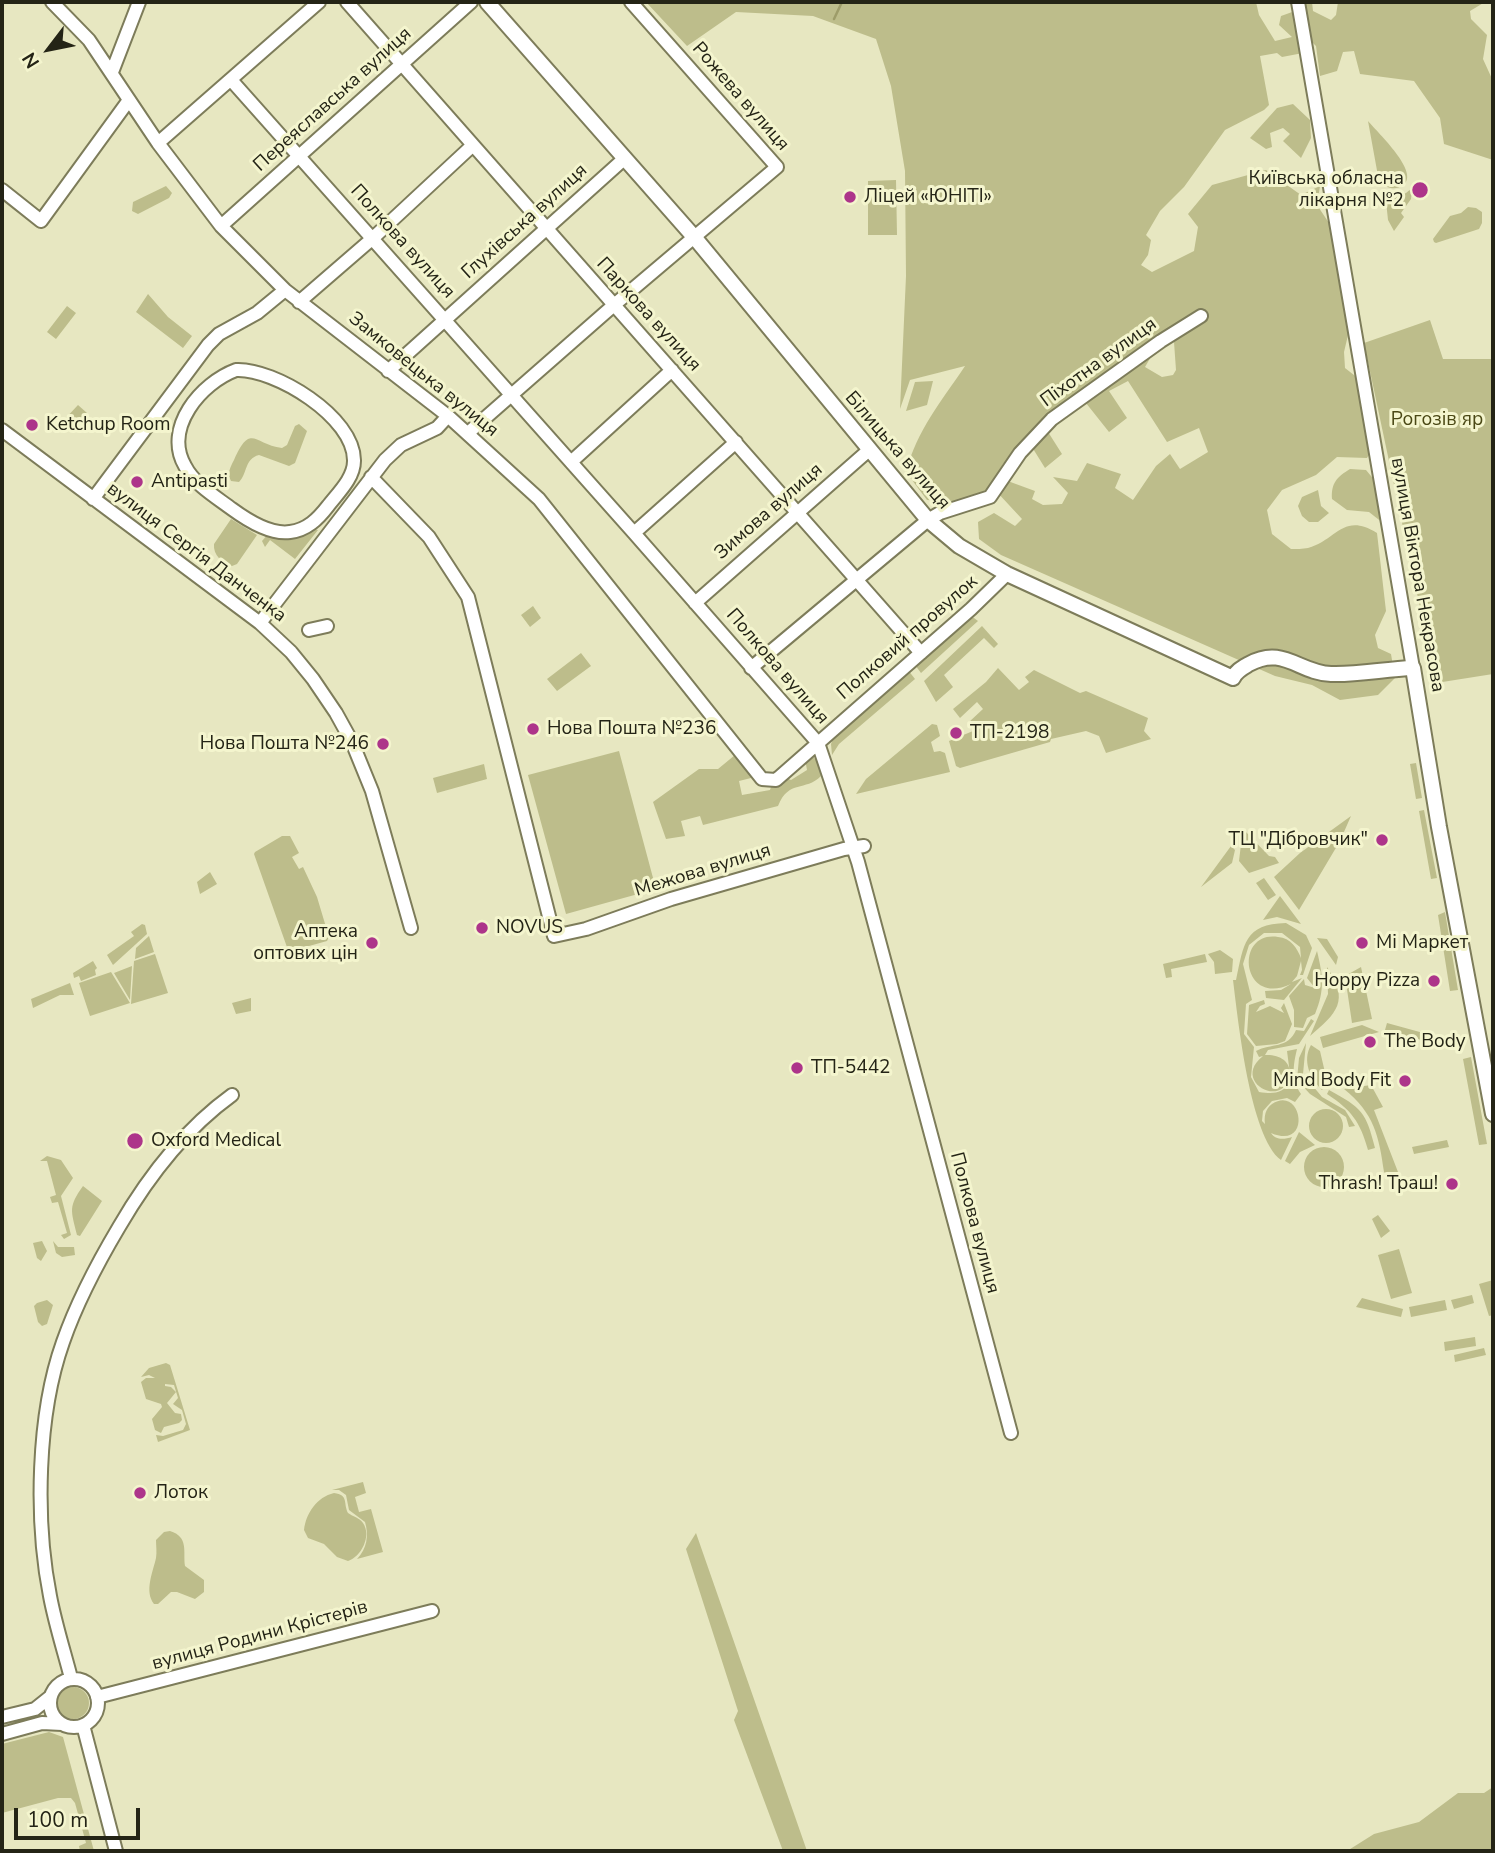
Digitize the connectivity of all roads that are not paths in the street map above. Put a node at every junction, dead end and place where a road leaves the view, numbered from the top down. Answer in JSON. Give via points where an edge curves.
{"nodes":[{"id":1,"x":52,"y":2,"type":"edge"},
{"id":2,"x":139,"y":2,"type":"edge"},
{"id":3,"x":319,"y":2,"type":"edge"},
{"id":4,"x":347,"y":2,"type":"edge"},
{"id":5,"x":471,"y":2,"type":"edge"},
{"id":6,"x":487,"y":2,"type":"edge"},
{"id":7,"x":631,"y":2,"type":"edge"},
{"id":8,"x":1298,"y":2,"type":"edge"},
{"id":9,"x":401,"y":65,"type":"junction"},
{"id":10,"x":112,"y":72,"type":"junction"},
{"id":11,"x":232,"y":81,"type":"junction"},
{"id":12,"x":129,"y":100,"type":"junction"},
{"id":13,"x":158,"y":143,"type":"junction"},
{"id":14,"x":473,"y":145,"type":"junction"},
{"id":15,"x":298,"y":157,"type":"junction"},
{"id":16,"x":625,"y":158,"type":"junction"},
{"id":17,"x":2,"y":191,"type":"edge"},
{"id":18,"x":220,"y":226,"type":"junction"},
{"id":19,"x":546,"y":229,"type":"junction"},
{"id":20,"x":373,"y":238,"type":"junction"},
{"id":21,"x":695,"y":238,"type":"junction"},
{"id":22,"x":285,"y":290,"type":"junction"},
{"id":23,"x":299,"y":302,"type":"junction"},
{"id":24,"x":614,"y":305,"type":"junction"},
{"id":25,"x":1200,"y":316,"type":"dead end"},
{"id":26,"x":445,"y":319,"type":"junction"},
{"id":27,"x":672,"y":370,"type":"junction"},
{"id":28,"x":388,"y":371,"type":"junction"},
{"id":29,"x":183,"y":380,"type":"junction"},
{"id":30,"x":202,"y":393,"type":"junction"},
{"id":31,"x":511,"y":395,"type":"junction"},
{"id":32,"x":448,"y":416,"type":"junction"},
{"id":33,"x":2,"y":430,"type":"edge"},
{"id":34,"x":468,"y":433,"type":"junction"},
{"id":35,"x":736,"y":442,"type":"junction"},
{"id":36,"x":869,"y":450,"type":"junction"},
{"id":37,"x":571,"y":462,"type":"junction"},
{"id":38,"x":371,"y":477,"type":"junction"},
{"id":39,"x":93,"y":499,"type":"junction"},
{"id":40,"x":799,"y":513,"type":"junction"},
{"id":41,"x":318,"y":519,"type":"junction"},
{"id":42,"x":929,"y":520,"type":"junction"},
{"id":43,"x":331,"y":530,"type":"junction"},
{"id":44,"x":634,"y":533,"type":"junction"},
{"id":45,"x":1007,"y":574,"type":"junction"},
{"id":46,"x":856,"y":581,"type":"junction"},
{"id":47,"x":695,"y":603,"type":"junction"},
{"id":48,"x":260,"y":623,"type":"junction"},
{"id":49,"x":327,"y":626,"type":"dead end"},
{"id":50,"x":309,"y":629,"type":"dead end"},
{"id":51,"x":921,"y":653,"type":"junction"},
{"id":52,"x":751,"y":668,"type":"junction"},
{"id":53,"x":1413,"y":668,"type":"junction"},
{"id":54,"x":818,"y":743,"type":"junction"},
{"id":55,"x":769,"y":781,"type":"joint"},
{"id":56,"x":858,"y":847,"type":"junction"},
{"id":57,"x":411,"y":928,"type":"dead end"},
{"id":58,"x":232,"y":1095,"type":"dead end"},
{"id":59,"x":1493,"y":1114,"type":"edge"},
{"id":60,"x":1011,"y":1433,"type":"dead end"},
{"id":61,"x":432,"y":1611,"type":"dead end"},
{"id":62,"x":71,"y":1678,"type":"junction"},
{"id":63,"x":50,"y":1697,"type":"junction"},
{"id":64,"x":97,"y":1698,"type":"junction"},
{"id":65,"x":2,"y":1717,"type":"edge"},
{"id":66,"x":62,"y":1724,"type":"junction"},
{"id":67,"x":83,"y":1726,"type":"junction"},
{"id":68,"x":2,"y":1734,"type":"edge"},
{"id":69,"x":116,"y":1851,"type":"edge"}],
"edges":[{"from":1,"to":10,"type":"street","name":"Замковецька вулиця"},
{"from":2,"to":10,"type":"street"},
{"from":3,"to":11,"type":"street"},
{"from":4,"to":9,"type":"street","name":"Паркова вулиця"},
{"from":5,"to":9,"type":"street","name":"Переяславська вулиця"},
{"from":6,"to":16,"type":"main road","name":"Білицька вулиця"},
{"from":7,"to":21,"type":"street","name":"Рожева вулиця","via":[[777,167]]},
{"from":8,"to":53,"type":"street","name":"вулиця Віктора Некрасова"},
{"from":9,"to":14,"type":"street","name":"Паркова вулиця"},
{"from":9,"to":15,"type":"street","name":"Переяславська вулиця"},
{"from":10,"to":12,"type":"street","name":"Замковецька вулиця"},
{"from":11,"to":13,"type":"street"},
{"from":11,"to":15,"type":"street","name":"Полкова вулиця"},
{"from":12,"to":13,"type":"street","name":"Замковецька вулиця"},
{"from":12,"to":17,"type":"street","via":[[41,221]]},
{"from":13,"to":18,"type":"street","name":"Замковецька вулиця"},
{"from":14,"to":19,"type":"street","name":"Паркова вулиця"},
{"from":14,"to":20,"type":"street"},
{"from":15,"to":18,"type":"street","name":"Переяславська вулиця"},
{"from":15,"to":20,"type":"street","name":"Полкова вулиця"},
{"from":16,"to":19,"type":"street","name":"Глухівська вулиця"},
{"from":16,"to":21,"type":"main road","name":"Білицька вулиця"},
{"from":18,"to":22,"type":"street","name":"Замковецька вулиця"},
{"from":19,"to":24,"type":"street","name":"Паркова вулиця"},
{"from":19,"to":26,"type":"street","name":"Глухівська вулиця"},
{"from":20,"to":23,"type":"street"},
{"from":20,"to":26,"type":"street","name":"Полкова вулиця"},
{"from":21,"to":24,"type":"street"},
{"from":21,"to":36,"type":"main road","name":"Білицька вулиця"},
{"from":22,"to":23,"type":"street","name":"Замковецька вулиця"},
{"from":22,"to":29,"type":"street","via":[[257,313],[219,334]]},
{"from":23,"to":28,"type":"street","name":"Замковецька вулиця"},
{"from":24,"to":27,"type":"street","name":"Паркова вулиця"},
{"from":24,"to":31,"type":"street"},
{"from":25,"to":42,"type":"street","name":"Піхотна вулиця","via":[[1052,419],[1020,453],[990,497]]},
{"from":26,"to":28,"type":"street","name":"Глухівська вулиця"},
{"from":26,"to":31,"type":"street","name":"Полкова вулиця"},
{"from":27,"to":35,"type":"street","name":"Паркова вулиця"},
{"from":27,"to":37,"type":"street"},
{"from":28,"to":32,"type":"street","name":"Замковецька вулиця"},
{"from":29,"to":30,"type":"street"},
{"from":29,"to":39,"type":"street"},
{"from":30,"to":41,"type":"street","via":[[188,410],[178,442],[183,463],[194,478],[242,517],[277,532],[301,530]]},
{"from":30,"to":41,"type":"street","via":[[223,375],[249,370],[299,392],[340,424],[353,448],[352,472]]},
{"from":31,"to":34,"type":"street"},
{"from":31,"to":37,"type":"street","name":"Полкова вулиця"},
{"from":32,"to":34,"type":"street","name":"Замковецька вулиця"},
{"from":32,"to":38,"type":"street","via":[[437,428],[401,445]]},
{"from":33,"to":39,"type":"street","name":"вулиця Сергія Данченка"},
{"from":34,"to":55,"type":"street","name":"Замковецька вулиця","via":[[539,499],[755,773]]},
{"from":35,"to":40,"type":"street","name":"Паркова вулиця"},
{"from":35,"to":44,"type":"street"},
{"from":36,"to":40,"type":"street","name":"Зимова вулиця"},
{"from":36,"to":42,"type":"main road","name":"Білицька вулиця"},
{"from":37,"to":44,"type":"street","name":"Полкова вулиця"},
{"from":38,"to":43,"type":"street"},
{"from":38,"to":56,"type":"street","name":"Межова вулиця","via":[[429,537],[468,597],[554,936]]},
{"from":39,"to":48,"type":"street","name":"вулиця Сергія Данченка"},
{"from":40,"to":46,"type":"street","name":"Паркова вулиця"},
{"from":40,"to":47,"type":"street","name":"Зимова вулиця"},
{"from":41,"to":43,"type":"street"},
{"from":42,"to":45,"type":"main road","name":"Білицька вулиця","via":[[959,546]]},
{"from":42,"to":46,"type":"street","name":"Піхотна вулиця"},
{"from":43,"to":48,"type":"street"},
{"from":44,"to":47,"type":"street","name":"Полкова вулиця"},
{"from":45,"to":51,"type":"street","name":"Полковий провулок"},
{"from":45,"to":53,"type":"main road","name":"Білицька вулиця","via":[[1233,678],[1261,657],[1273,656],[1322,674]]},
{"from":46,"to":51,"type":"street","name":"Паркова вулиця"},
{"from":46,"to":52,"type":"street","name":"Піхотна вулиця"},
{"from":47,"to":52,"type":"street","name":"Полкова вулиця"},
{"from":48,"to":57,"type":"street","name":"вулиця Сергія Данченка","via":[[313,680],[352,742],[372,791]]},
{"from":49,"to":50,"type":"street"},
{"from":51,"to":54,"type":"street","name":"Полковий провулок"},
{"from":52,"to":54,"type":"street","name":"Полкова вулиця"},
{"from":53,"to":59,"type":"main road","name":"вулиця Віктора Некрасова"},
{"from":54,"to":55,"type":"street","name":"Полковий провулок"},
{"from":54,"to":56,"type":"street","name":"Полкова вулиця"},
{"from":56,"to":60,"type":"street","name":"Полкова вулиця"},
{"from":58,"to":62,"type":"street","via":[[182,1139],[139,1195],[90,1280],[59,1354],[46,1420],[41,1524],[50,1595]]},
{"from":61,"to":64,"type":"street","name":"вулиця Родини Крістерів"},
{"from":62,"to":63,"type":"street","via":[[57,1685]]},
{"from":62,"to":64,"type":"street","via":[[87,1682]]},
{"from":63,"to":65,"type":"street","via":[[35,1709]]},
{"from":63,"to":66,"type":"street","via":[[52,1715]]},
{"from":64,"to":67,"type":"street","via":[[96,1712]]},
{"from":66,"to":67,"type":"street"},
{"from":66,"to":68,"type":"street","via":[[41,1723]]},
{"from":67,"to":69,"type":"street"}]}
